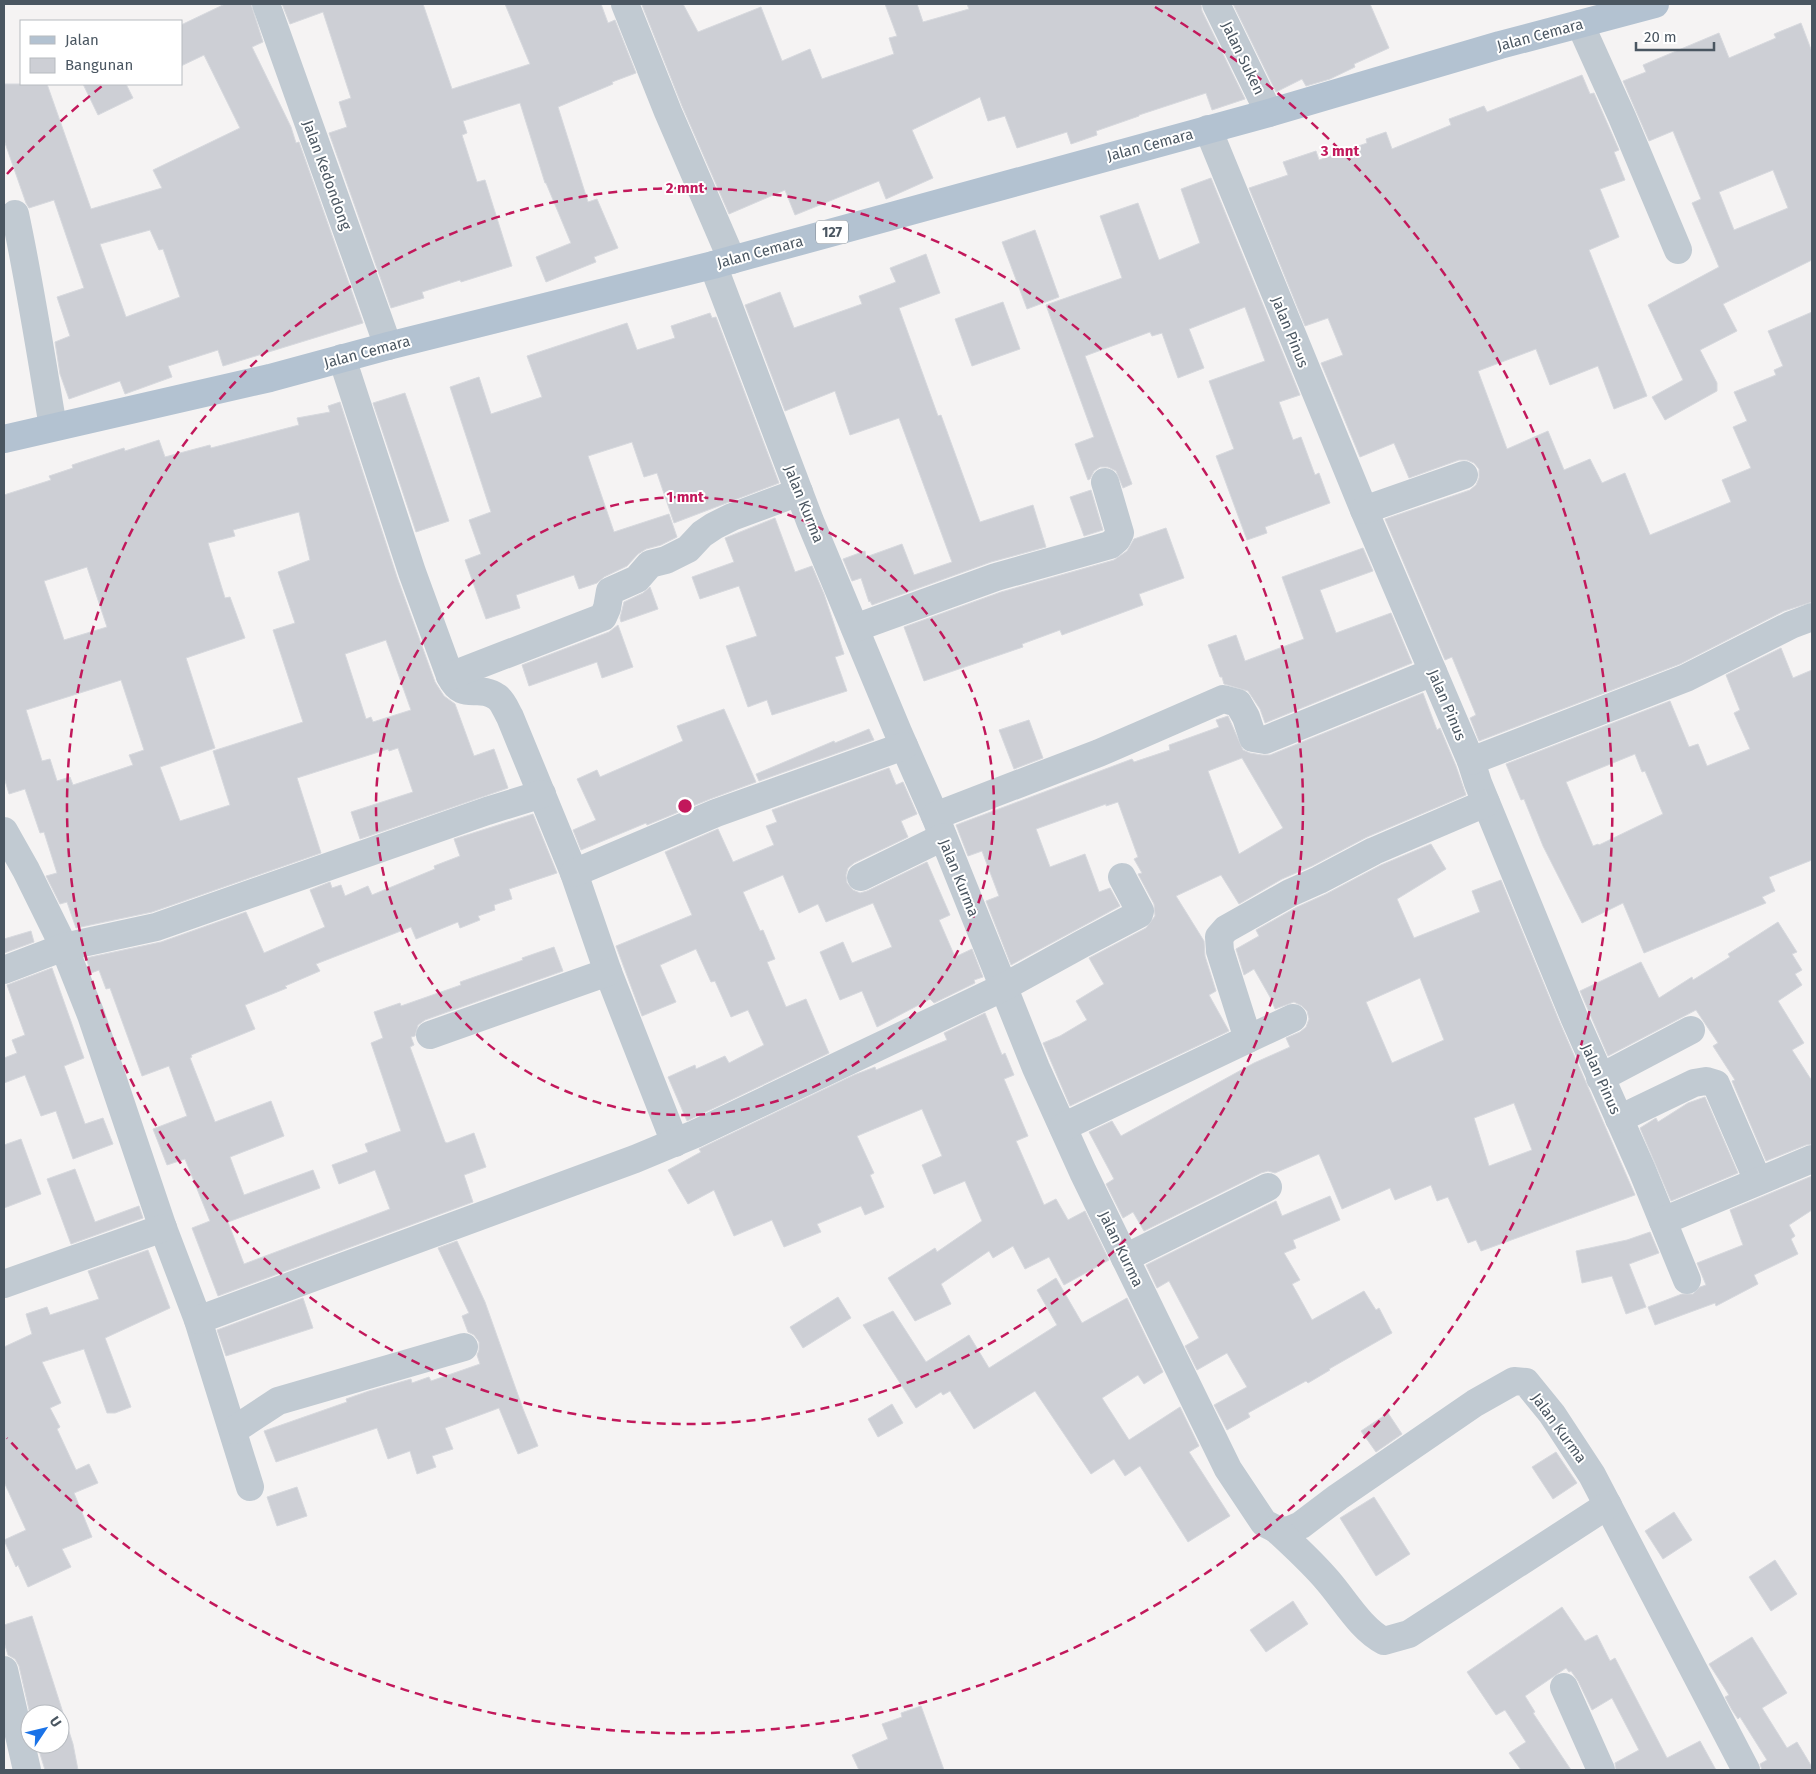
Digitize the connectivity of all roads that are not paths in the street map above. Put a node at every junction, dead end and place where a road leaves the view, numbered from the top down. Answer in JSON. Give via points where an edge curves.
{"nodes":[{"id":1,"x":266,"y":4,"type":"edge"},
{"id":2,"x":625,"y":4,"type":"edge"},
{"id":3,"x":1216,"y":4,"type":"edge"},
{"id":4,"x":1655,"y":4,"type":"edge"},
{"id":5,"x":1580,"y":24,"type":"junction"},
{"id":6,"x":1270,"y":113,"type":"junction"},
{"id":7,"x":1208,"y":129,"type":"junction"},
{"id":8,"x":15,"y":214,"type":"dead end"},
{"id":9,"x":1678,"y":250,"type":"dead end"},
{"id":10,"x":722,"y":262,"type":"junction"},
{"id":11,"x":388,"y":346,"type":"junction"},
{"id":12,"x":342,"y":358,"type":"junction"},
{"id":13,"x":53,"y":427,"type":"junction"},
{"id":14,"x":4,"y":439,"type":"edge"},
{"id":15,"x":1464,"y":475,"type":"dead end"},
{"id":16,"x":1105,"y":482,"type":"dead end"},
{"id":17,"x":799,"y":492,"type":"junction"},
{"id":18,"x":1364,"y":510,"type":"junction"},
{"id":19,"x":1812,"y":617,"type":"edge"},
{"id":20,"x":855,"y":628,"type":"junction"},
{"id":21,"x":1433,"y":672,"type":"junction"},
{"id":22,"x":450,"y":676,"type":"junction"},
{"id":23,"x":904,"y":746,"type":"junction"},
{"id":24,"x":1471,"y":761,"type":"junction"},
{"id":25,"x":542,"y":794,"type":"junction"},
{"id":26,"x":1486,"y":803,"type":"junction"},
{"id":27,"x":939,"y":826,"type":"junction"},
{"id":28,"x":4,"y":831,"type":"edge"},
{"id":29,"x":574,"y":873,"type":"junction"},
{"id":30,"x":861,"y":876,"type":"dead end"},
{"id":31,"x":1122,"y":877,"type":"dead end"},
{"id":32,"x":64,"y":947,"type":"junction"},
{"id":33,"x":4,"y":970,"type":"edge"},
{"id":34,"x":608,"y":972,"type":"junction"},
{"id":35,"x":1004,"y":987,"type":"junction"},
{"id":36,"x":1293,"y":1018,"type":"dead end"},
{"id":37,"x":1691,"y":1030,"type":"dead end"},
{"id":38,"x":430,"y":1035,"type":"dead end"},
{"id":39,"x":1248,"y":1039,"type":"junction"},
{"id":40,"x":1600,"y":1078,"type":"junction"},
{"id":41,"x":1619,"y":1119,"type":"junction"},
{"id":42,"x":1063,"y":1127,"type":"junction"},
{"id":43,"x":675,"y":1143,"type":"junction"},
{"id":44,"x":1812,"y":1159,"type":"edge"},
{"id":45,"x":1758,"y":1181,"type":"junction"},
{"id":46,"x":1268,"y":1187,"type":"dead end"},
{"id":47,"x":1663,"y":1221,"type":"junction"},
{"id":48,"x":163,"y":1228,"type":"junction"},
{"id":49,"x":1125,"y":1258,"type":"junction"},
{"id":50,"x":1687,"y":1280,"type":"dead end"},
{"id":51,"x":4,"y":1284,"type":"edge"},
{"id":52,"x":198,"y":1320,"type":"junction"},
{"id":53,"x":464,"y":1347,"type":"dead end"},
{"id":54,"x":234,"y":1430,"type":"junction"},
{"id":55,"x":250,"y":1487,"type":"dead end"},
{"id":56,"x":1608,"y":1504,"type":"junction"},
{"id":57,"x":1276,"y":1529,"type":"junction"},
{"id":58,"x":4,"y":1670,"type":"edge"},
{"id":59,"x":1564,"y":1687,"type":"dead end"},
{"id":60,"x":27,"y":1770,"type":"edge"},
{"id":61,"x":1601,"y":1770,"type":"edge"},
{"id":62,"x":1746,"y":1770,"type":"edge"}],
"edges":[{"from":1,"to":11,"type":"street","name":"Jalan Kedondong"},
{"from":2,"to":10,"type":"street","name":"Jalan Kurma"},
{"from":3,"to":6,"type":"street","name":"Jalan Suken"},
{"from":4,"to":5,"type":"main road","name":"Jalan Cemara","number":"127"},
{"from":5,"to":6,"type":"main road","name":"Jalan Cemara","number":"127"},
{"from":5,"to":9,"type":"street"},
{"from":6,"to":7,"type":"main road","name":"Jalan Cemara","number":"127"},
{"from":7,"to":10,"type":"main road","name":"Jalan Cemara","number":"127"},
{"from":7,"to":18,"type":"street","name":"Jalan Pinus"},
{"from":8,"to":13,"type":"street"},
{"from":10,"to":11,"type":"main road","name":"Jalan Cemara","number":"127"},
{"from":10,"to":17,"type":"street","name":"Jalan Kurma"},
{"from":11,"to":12,"type":"main road","name":"Jalan Cemara","number":"127"},
{"from":12,"to":13,"type":"main road","name":"Jalan Cemara","number":"127","via":[[270,378]]},
{"from":12,"to":22,"type":"street","via":[[412,572]]},
{"from":13,"to":14,"type":"main road","name":"Jalan Cemara","number":"127"},
{"from":15,"to":18,"type":"street"},
{"from":16,"to":20,"type":"street","via":[[1120,533],[1110,545],[996,577]]},
{"from":17,"to":20,"type":"street","name":"Jalan Kurma"},
{"from":17,"to":22,"type":"street","via":[[720,523],[702,534],[688,549],[650,564],[637,579],[610,592],[603,618]]},
{"from":18,"to":21,"type":"street","name":"Jalan Pinus"},
{"from":19,"to":24,"type":"street","via":[[1686,678]]},
{"from":20,"to":23,"type":"street","name":"Jalan Kurma"},
{"from":21,"to":24,"type":"street","name":"Jalan Pinus"},
{"from":21,"to":27,"type":"street","via":[[1265,740],[1253,738],[1238,703],[1223,699]]},
{"from":22,"to":25,"type":"street","via":[[463,691],[489,693],[501,701]]},
{"from":23,"to":27,"type":"street","name":"Jalan Kurma"},
{"from":23,"to":29,"type":"street","via":[[716,813]]},
{"from":24,"to":26,"type":"street","name":"Jalan Pinus"},
{"from":25,"to":29,"type":"street"},
{"from":25,"to":32,"type":"street","via":[[156,927]]},
{"from":26,"to":39,"type":"street","via":[[1374,851],[1226,929],[1219,937],[1220,951]]},
{"from":26,"to":40,"type":"street","name":"Jalan Pinus"},
{"from":27,"to":30,"type":"street"},
{"from":27,"to":35,"type":"street","name":"Jalan Kurma"},
{"from":28,"to":32,"type":"street"},
{"from":29,"to":34,"type":"street"},
{"from":31,"to":35,"type":"street","via":[[1139,914]]},
{"from":32,"to":33,"type":"street"},
{"from":32,"to":48,"type":"street","via":[[91,1015]]},
{"from":34,"to":38,"type":"street"},
{"from":34,"to":43,"type":"street"},
{"from":35,"to":42,"type":"street","name":"Jalan Kurma"},
{"from":35,"to":43,"type":"street"},
{"from":36,"to":39,"type":"street"},
{"from":37,"to":40,"type":"street"},
{"from":39,"to":42,"type":"street"},
{"from":40,"to":41,"type":"street","name":"Jalan Pinus"},
{"from":41,"to":45,"type":"street","via":[[1694,1083],[1706,1081],[1716,1084]]},
{"from":41,"to":47,"type":"street","name":"Jalan Pinus"},
{"from":42,"to":49,"type":"street","name":"Jalan Kurma"},
{"from":43,"to":52,"type":"street"},
{"from":44,"to":45,"type":"street"},
{"from":45,"to":47,"type":"street"},
{"from":46,"to":49,"type":"street"},
{"from":47,"to":50,"type":"street","name":"Jalan Pinus"},
{"from":48,"to":51,"type":"street"},
{"from":48,"to":52,"type":"street"},
{"from":49,"to":57,"type":"street","name":"Jalan Kurma","via":[[1228,1468],[1264,1523]]},
{"from":52,"to":54,"type":"street"},
{"from":53,"to":54,"type":"street","via":[[278,1401]]},
{"from":54,"to":55,"type":"street"},
{"from":56,"to":57,"type":"street","via":[[1409,1634],[1384,1641],[1372,1634],[1327,1580]]},
{"from":56,"to":57,"type":"street","name":"Jalan Kurma","via":[[1552,1414],[1526,1382],[1514,1380],[1475,1403],[1301,1524],[1287,1531]]},
{"from":56,"to":62,"type":"street","name":"Jalan Kurma"},
{"from":58,"to":60,"type":"street"},
{"from":59,"to":61,"type":"street"}]}
